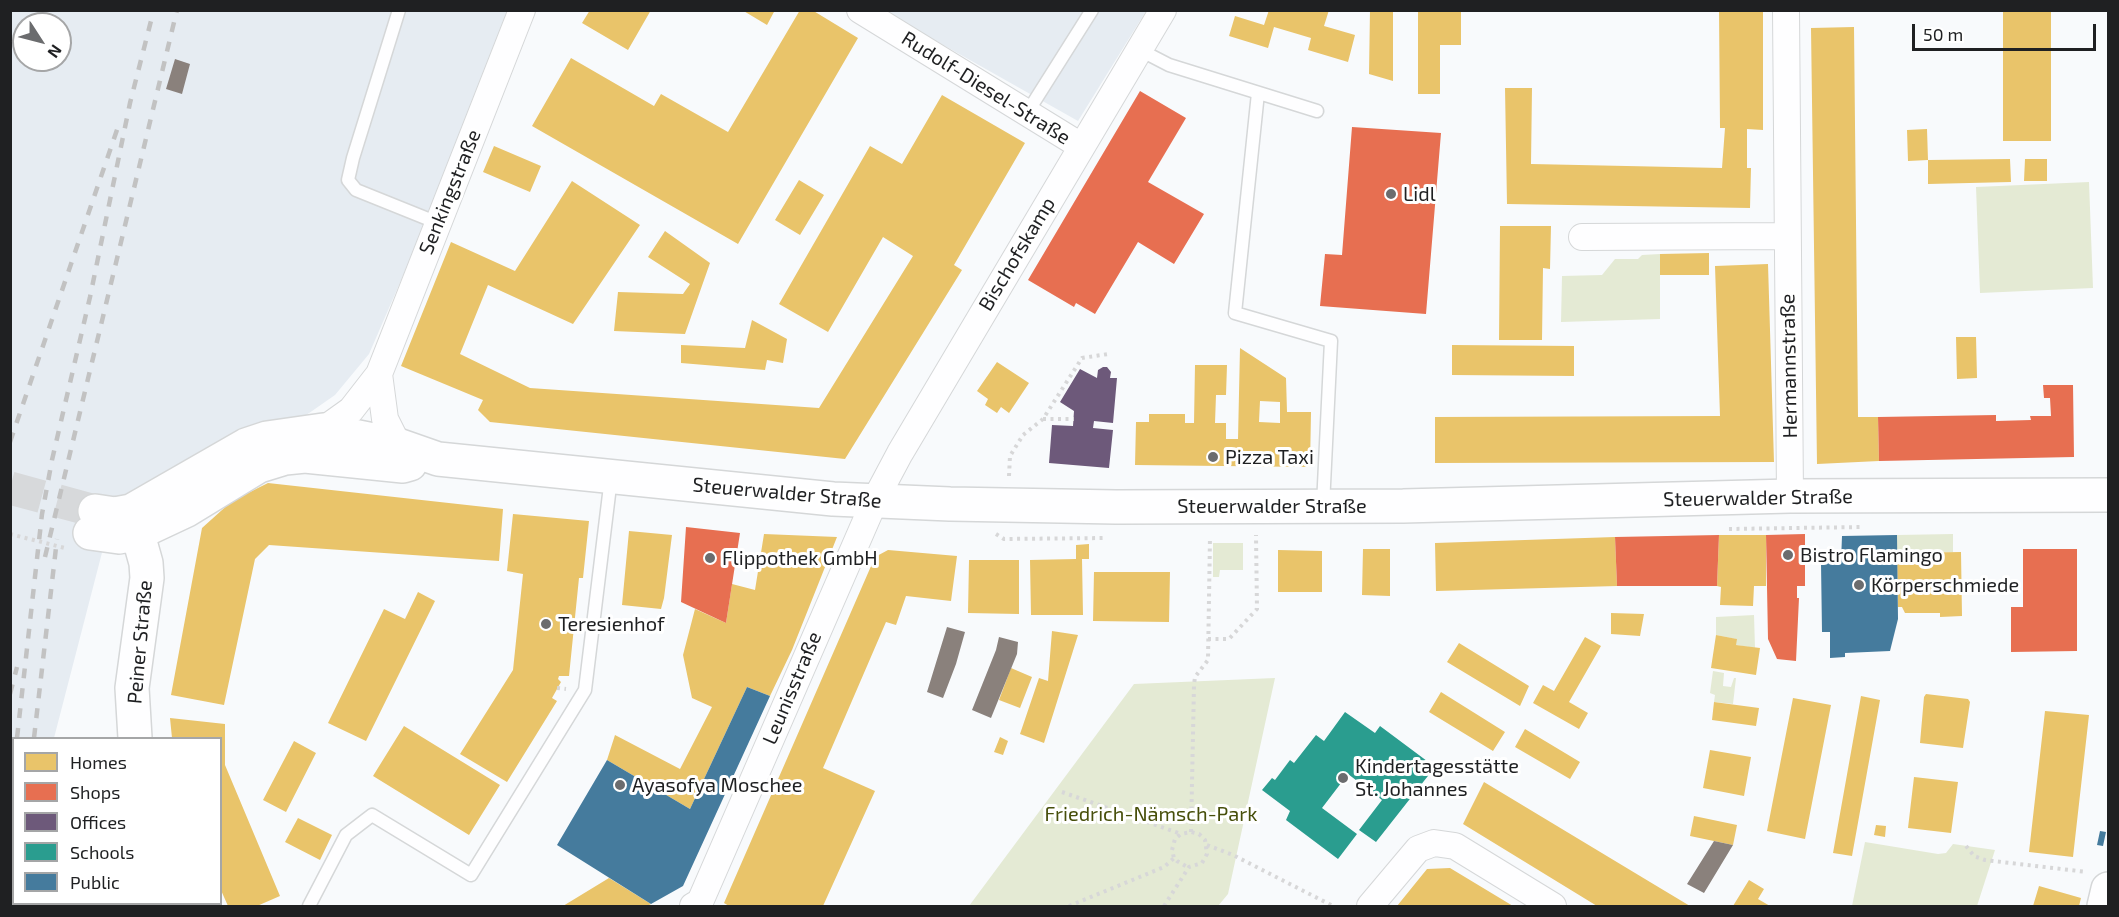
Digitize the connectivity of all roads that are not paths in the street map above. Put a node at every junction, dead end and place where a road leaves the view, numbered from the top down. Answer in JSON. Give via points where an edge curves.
{"nodes":[{"id":1,"x":399,"y":10,"type":"edge"},
{"id":2,"x":522,"y":10,"type":"edge"},
{"id":3,"x":860,"y":10,"type":"edge"},
{"id":4,"x":1092,"y":10,"type":"edge"},
{"id":5,"x":1163,"y":10,"type":"edge"},
{"id":6,"x":1786,"y":10,"type":"edge"},
{"id":7,"x":1140,"y":50,"type":"junction"},
{"id":8,"x":1258,"y":93,"type":"junction"},
{"id":9,"x":1317,"y":111,"type":"dead end"},
{"id":10,"x":1028,"y":113,"type":"junction"},
{"id":11,"x":1081,"y":146,"type":"junction"},
{"id":12,"x":438,"y":223,"type":"junction"},
{"id":13,"x":1787,"y":236,"type":"junction"},
{"id":14,"x":1582,"y":237,"type":"dead end"},
{"id":15,"x":379,"y":374,"type":"junction"},
{"id":16,"x":323,"y":430,"type":"junction"},
{"id":17,"x":398,"y":445,"type":"junction"},
{"id":18,"x":438,"y":459,"type":"junction"},
{"id":19,"x":611,"y":477,"type":"junction"},
{"id":20,"x":2109,"y":495,"type":"edge"},
{"id":21,"x":1790,"y":496,"type":"junction"},
{"id":22,"x":875,"y":500,"type":"junction"},
{"id":23,"x":1323,"y":505,"type":"junction"},
{"id":24,"x":92,"y":522,"type":"tunnel mouth"},
{"id":25,"x":134,"y":522,"type":"junction"},
{"id":26,"x":135,"y":737,"type":"edge"},
{"id":27,"x":2103,"y":881,"type":"edge"},
{"id":28,"x":699,"y":905,"type":"edge"},
{"id":29,"x":309,"y":906,"type":"edge"},
{"id":30,"x":1370,"y":906,"type":"edge"},
{"id":31,"x":1554,"y":906,"type":"edge"},
{"id":32,"x":2104,"y":906,"type":"edge"}],
"edges":[{"from":1,"to":12,"type":"lane","via":[[348,180],[356,190]]},
{"from":2,"to":12,"type":"street","name":"Senkingstraße"},
{"from":3,"to":10,"type":"street","name":"Rudolf-Diesel-Straße"},
{"from":4,"to":10,"type":"lane"},
{"from":5,"to":7,"type":"street","name":"Bischofskamp"},
{"from":6,"to":13,"type":"street","name":"Hermannstraße"},
{"from":7,"to":8,"type":"lane","via":[[1169,65]]},
{"from":7,"to":11,"type":"street","name":"Bischofskamp"},
{"from":8,"to":9,"type":"lane"},
{"from":8,"to":23,"type":"lane","via":[[1235,313],[1331,341]]},
{"from":10,"to":11,"type":"street","name":"Rudolf-Diesel-Straße"},
{"from":11,"to":22,"type":"street","name":"Bischofskamp"},
{"from":12,"to":15,"type":"street","name":"Senkingstraße"},
{"from":13,"to":14,"type":"street"},
{"from":13,"to":21,"type":"street","name":"Hermannstraße"},
{"from":15,"to":16,"type":"street","name":"Senkingstraße","via":[[351,410]]},
{"from":15,"to":17,"type":"street","name":"Senkingstraße","via":[[385,419]]},
{"from":16,"to":17,"type":"street","name":"Steuerwalder Straße"},
{"from":16,"to":25,"type":"street","name":"Steuerwalder Straße","via":[[246,445]]},
{"from":17,"to":18,"type":"street","name":"Steuerwalder Straße"},
{"from":18,"to":19,"type":"street","name":"Steuerwalder Straße"},
{"from":18,"to":25,"type":"street","name":"Steuerwalder Straße","via":[[403,465],[305,456],[285,458],[259,466],[187,510]]},
{"from":19,"to":22,"type":"street","name":"Steuerwalder Straße"},
{"from":19,"to":29,"type":"lane","via":[[585,690],[471,875],[372,815],[346,835]]},
{"from":20,"to":21,"type":"street","name":"Steuerwalder Straße"},
{"from":21,"to":23,"type":"street","name":"Steuerwalder Straße"},
{"from":22,"to":23,"type":"street","name":"Steuerwalder Straße","via":[[1116,507]]},
{"from":22,"to":28,"type":"street","name":"Leunisstraße"},
{"from":24,"to":25,"type":"street","via":[[119,537]]},
{"from":25,"to":26,"type":"street","name":"Peiner Straße","via":[[147,578],[132,688]]},
{"from":27,"to":32,"type":"street"},
{"from":30,"to":31,"type":"street","via":[[1418,849],[1434,843],[1455,846]]}]}
